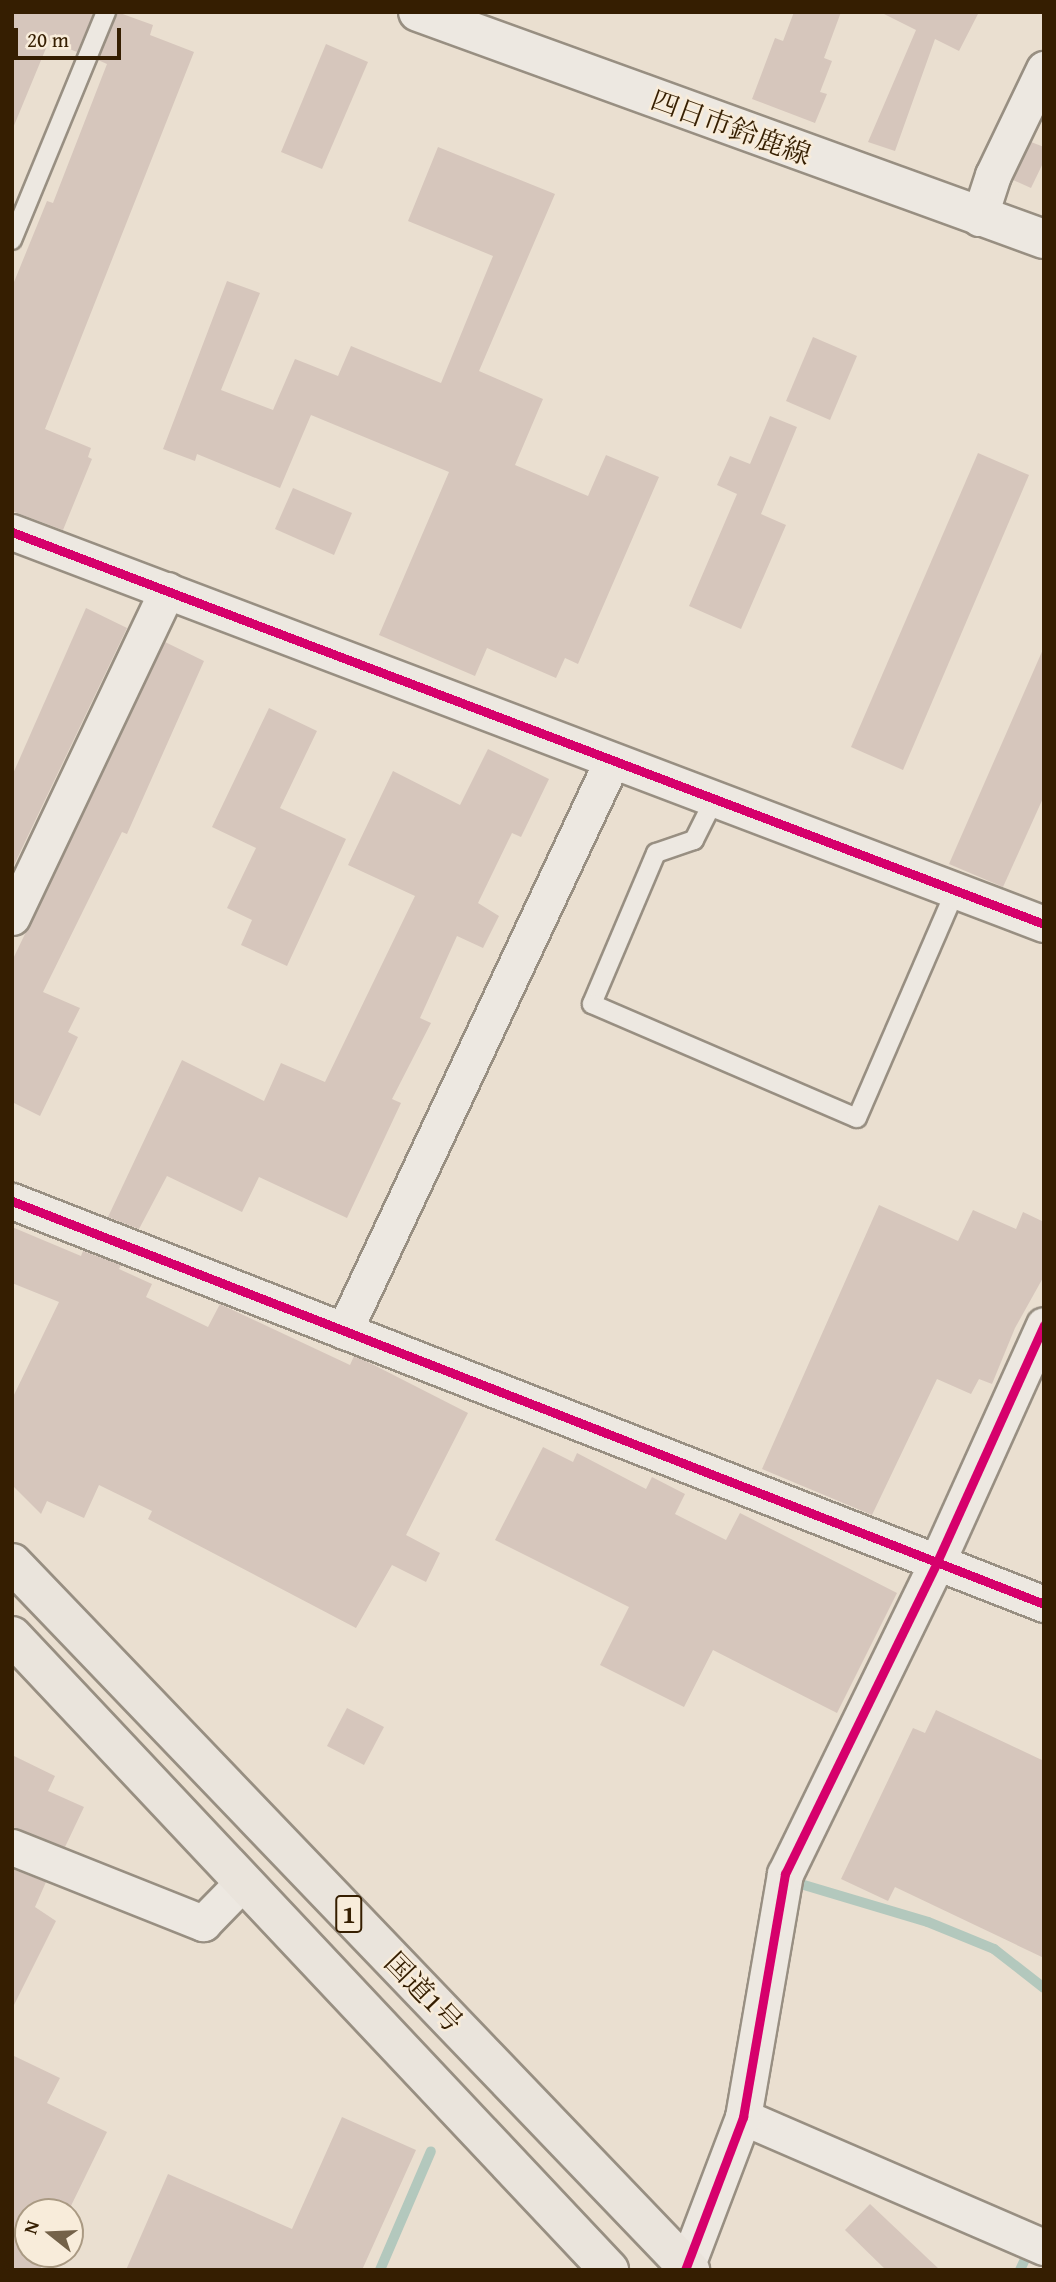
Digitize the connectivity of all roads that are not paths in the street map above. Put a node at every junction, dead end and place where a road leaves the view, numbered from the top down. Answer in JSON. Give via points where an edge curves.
{"nodes":[{"id":1,"x":106,"y":12,"type":"edge"},
{"id":2,"x":418,"y":12,"type":"edge"},
{"id":3,"x":482,"y":23,"type":"edge"},
{"id":4,"x":1044,"y":69,"type":"edge"},
{"id":5,"x":979,"y":218,"type":"junction"},
{"id":6,"x":1044,"y":239,"type":"edge"},
{"id":7,"x":12,"y":240,"type":"edge"},
{"id":8,"x":12,"y":532,"type":"edge"},
{"id":9,"x":167,"y":590,"type":"junction"},
{"id":10,"x":612,"y":761,"type":"junction"},
{"id":11,"x":714,"y":800,"type":"junction"},
{"id":12,"x":955,"y":891,"type":"junction"},
{"id":13,"x":12,"y":916,"type":"edge"},
{"id":14,"x":1044,"y":924,"type":"edge"},
{"id":15,"x":12,"y":1201,"type":"edge"},
{"id":16,"x":1044,"y":1325,"type":"edge"},
{"id":17,"x":344,"y":1331,"type":"junction"},
{"id":18,"x":12,"y":1563,"type":"edge"},
{"id":19,"x":936,"y":1564,"type":"junction"},
{"id":20,"x":1044,"y":1604,"type":"edge"},
{"id":21,"x":12,"y":1636,"type":"edge"},
{"id":22,"x":12,"y":1847,"type":"edge"},
{"id":23,"x":241,"y":1884,"type":"junction"},
{"id":24,"x":743,"y":2117,"type":"junction"},
{"id":25,"x":1044,"y":2248,"type":"edge"},
{"id":26,"x":687,"y":2268,"type":"edge"},
{"id":27,"x":609,"y":2270,"type":"edge"}],
"edges":[{"from":1,"to":7,"type":"lane"},
{"from":2,"to":3,"type":"main road","name":"四日市鈴鹿線"},
{"from":3,"to":5,"type":"main road","name":"四日市鈴鹿線"},
{"from":4,"to":5,"type":"street","via":[[993,175]]},
{"from":5,"to":6,"type":"main road","name":"四日市鈴鹿線"},
{"from":8,"to":9,"type":"street"},
{"from":9,"to":10,"type":"street"},
{"from":9,"to":13,"type":"street"},
{"from":10,"to":11,"type":"street"},
{"from":10,"to":17,"type":"street"},
{"from":11,"to":12,"type":"street"},
{"from":11,"to":12,"type":"lane","via":[[694,840],[656,853],[592,1004],[857,1118]]},
{"from":12,"to":14,"type":"street"},
{"from":15,"to":17,"type":"street"},
{"from":16,"to":19,"type":"street"},
{"from":17,"to":19,"type":"street"},
{"from":18,"to":26,"type":"highway","name":"国道1号","number":"1"},
{"from":19,"to":20,"type":"street"},
{"from":19,"to":24,"type":"street","via":[[785,1874]]},
{"from":21,"to":23,"type":"highway","name":"国道1号","number":"1"},
{"from":22,"to":23,"type":"street","via":[[203,1923]]},
{"from":23,"to":27,"type":"highway","name":"国道1号","number":"1"},
{"from":24,"to":25,"type":"street"},
{"from":24,"to":26,"type":"street"}]}
